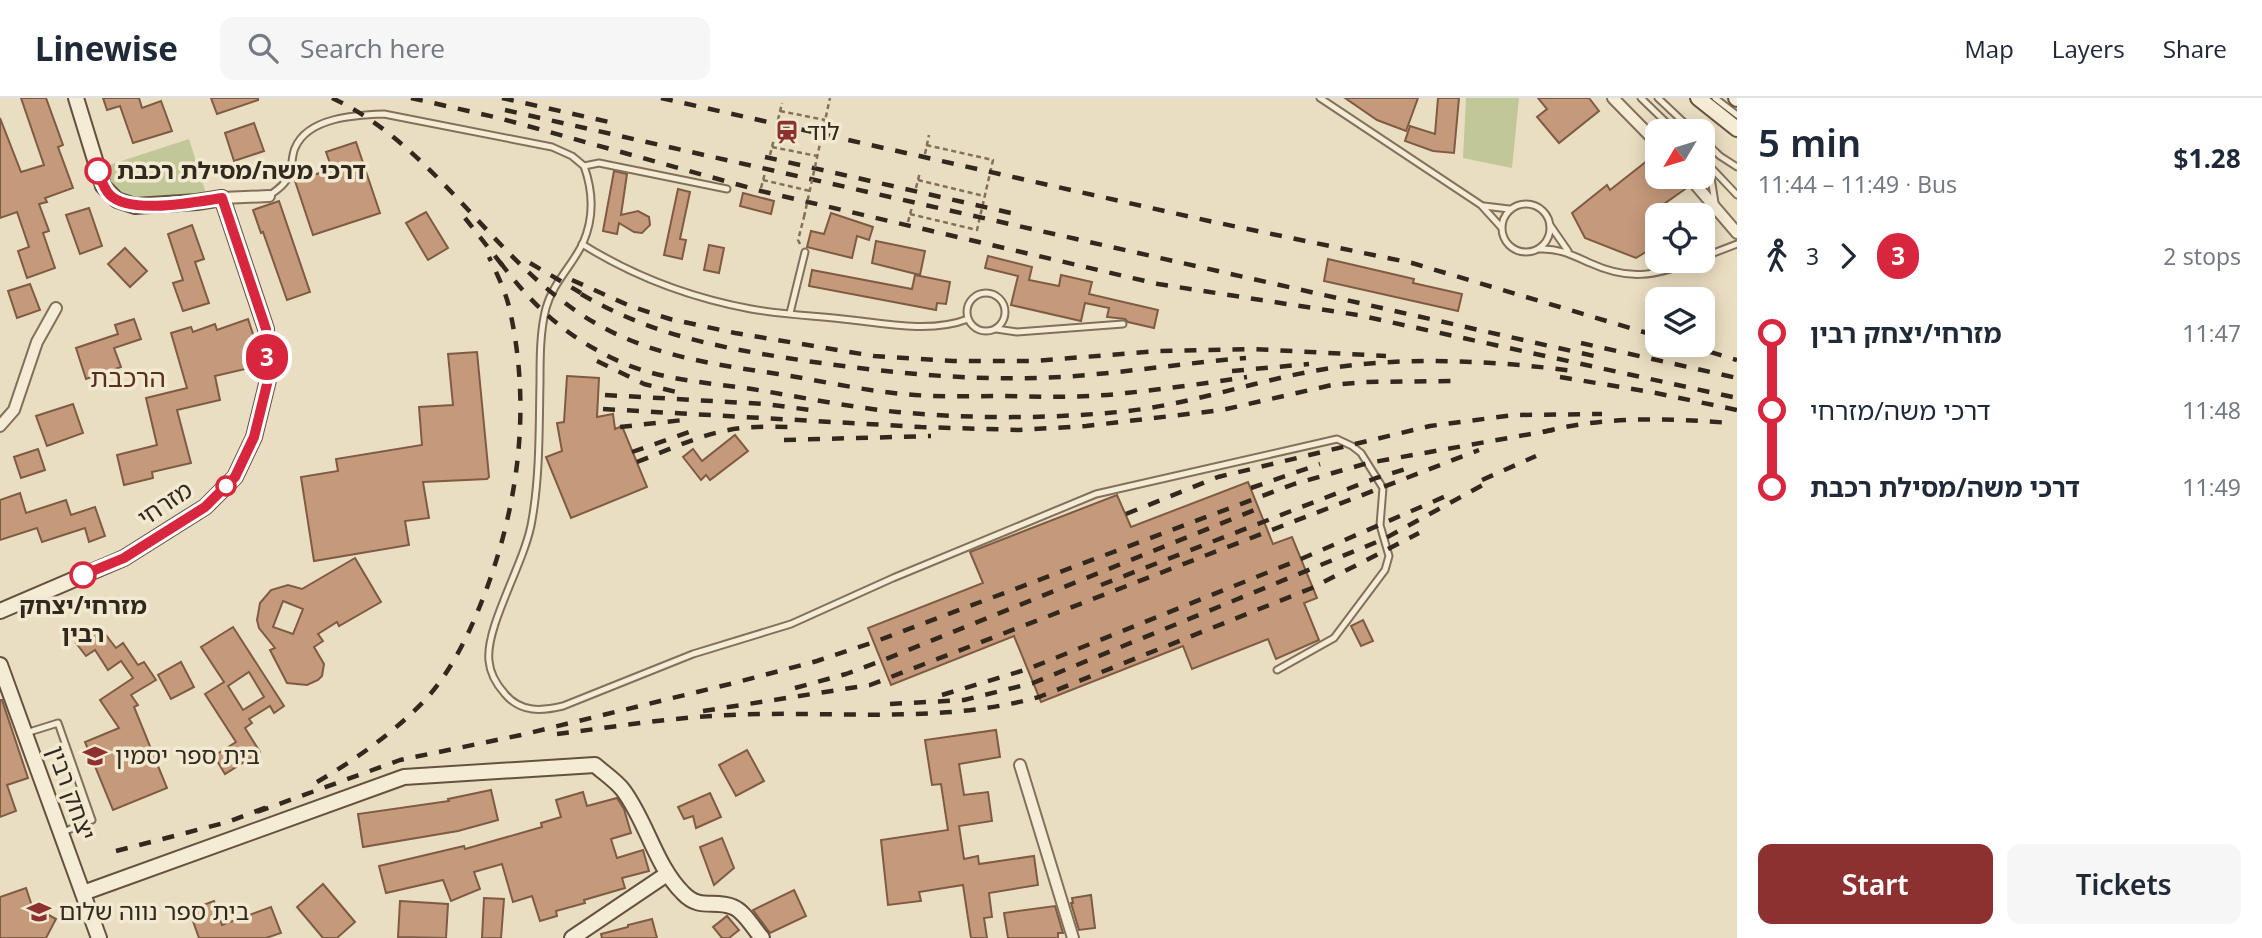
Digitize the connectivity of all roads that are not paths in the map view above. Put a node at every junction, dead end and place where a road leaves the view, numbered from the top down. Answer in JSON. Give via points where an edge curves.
{"nodes":[{"id":1,"x":76,"y":98,"type":"edge"},
{"id":2,"x":1320,"y":98,"type":"edge"},
{"id":3,"x":1613,"y":98,"type":"edge"},
{"id":4,"x":1641,"y":98,"type":"edge"},
{"id":5,"x":1658,"y":98,"type":"edge"},
{"id":6,"x":1698,"y":98,"type":"edge"},
{"id":7,"x":1715,"y":98,"type":"edge"},
{"id":8,"x":1737,"y":115,"type":"edge"},
{"id":9,"x":1663,"y":119,"type":"edge"},
{"id":10,"x":1680,"y":119,"type":"edge"},
{"id":11,"x":1737,"y":129,"type":"edge"},
{"id":12,"x":1645,"y":131,"type":"edge"},
{"id":13,"x":1715,"y":151,"type":"edge"},
{"id":14,"x":584,"y":166,"type":"junction"},
{"id":15,"x":1737,"y":167,"type":"edge"},
{"id":16,"x":1715,"y":171,"type":"edge"},
{"id":17,"x":727,"y":189,"type":"dead end"},
{"id":18,"x":1700,"y":189,"type":"edge"},
{"id":19,"x":1712,"y":189,"type":"edge"},
{"id":20,"x":1737,"y":195,"type":"edge"},
{"id":21,"x":269,"y":196,"type":"joint"},
{"id":22,"x":222,"y":198,"type":"junction"},
{"id":23,"x":1481,"y":205,"type":"junction"},
{"id":24,"x":1717,"y":208,"type":"junction"},
{"id":25,"x":1510,"y":209,"type":"junction"},
{"id":26,"x":1549,"y":224,"type":"junction"},
{"id":27,"x":1502,"y":227,"type":"junction"},
{"id":28,"x":1737,"y":233,"type":"edge"},
{"id":29,"x":582,"y":244,"type":"junction"},
{"id":30,"x":1737,"y":244,"type":"edge"},
{"id":31,"x":1539,"y":249,"type":"junction"},
{"id":32,"x":1568,"y":251,"type":"junction"},
{"id":33,"x":805,"y":252,"type":"road end"},
{"id":34,"x":1715,"y":252,"type":"edge"},
{"id":35,"x":1657,"y":273,"type":"edge"},
{"id":36,"x":56,"y":308,"type":"dead end"},
{"id":37,"x":790,"y":313,"type":"junction"},
{"id":38,"x":968,"y":319,"type":"junction"},
{"id":39,"x":1123,"y":324,"type":"dead end"},
{"id":40,"x":996,"y":329,"type":"junction"},
{"id":41,"x":0,"y":426,"type":"edge"},
{"id":42,"x":0,"y":611,"type":"edge"},
{"id":43,"x":0,"y":664,"type":"edge"},
{"id":44,"x":1277,"y":670,"type":"dead end"},
{"id":45,"x":4,"y":690,"type":"edge"},
{"id":46,"x":25,"y":734,"type":"junction"},
{"id":47,"x":1020,"y":765,"type":"dead end"},
{"id":48,"x":61,"y":833,"type":"junction"},
{"id":49,"x":667,"y":874,"type":"junction"},
{"id":50,"x":83,"y":893,"type":"junction"},
{"id":51,"x":99,"y":938,"type":"edge"},
{"id":52,"x":572,"y":938,"type":"edge"},
{"id":53,"x":762,"y":938,"type":"edge"},
{"id":54,"x":1073,"y":938,"type":"edge"}],
"edges":[{"from":1,"to":22,"type":"street","via":[[103,186],[117,200],[135,206]]},
{"from":2,"to":23,"type":"lane"},
{"from":3,"to":12,"type":"street"},
{"from":4,"to":9,"type":"lane"},
{"from":5,"to":10,"type":"lane"},
{"from":6,"to":11,"type":"street"},
{"from":7,"to":8,"type":"lane"},
{"from":13,"to":15,"type":"lane"},
{"from":14,"to":17,"type":"lane","via":[[599,163]]},
{"from":14,"to":21,"type":"lane","via":[[552,147],[384,114],[363,115],[312,128],[295,148],[290,175]]},
{"from":14,"to":29,"type":"lane","via":[[591,202]]},
{"from":16,"to":20,"type":"lane"},
{"from":18,"to":24,"type":"street"},
{"from":19,"to":24,"type":"lane"},
{"from":21,"to":22,"type":"street"},
{"from":22,"to":42,"type":"street","name":"מזרחי","via":[[266,329],[268,368],[254,437],[235,477],[205,507],[124,558]]},
{"from":23,"to":25,"type":"lane"},
{"from":23,"to":27,"type":"lane"},
{"from":24,"to":28,"type":"street"},
{"from":25,"to":26,"type":"lane","via":[[1531,204],[1543,212]]},
{"from":25,"to":27,"type":"lane"},
{"from":26,"to":31,"type":"lane","via":[[1548,238]]},
{"from":26,"to":32,"type":"lane"},
{"from":27,"to":31,"type":"lane","via":[[1505,241],[1517,251]]},
{"from":29,"to":37,"type":"lane","via":[[663,284],[751,309]]},
{"from":29,"to":44,"type":"lane","via":[[546,307],[532,520],[490,645],[489,663],[497,685],[518,706],[532,710],[563,706],[693,654],[791,624],[1096,494],[1338,439],[1361,453],[1383,488],[1380,525],[1389,556],[1385,570],[1334,638]]},
{"from":30,"to":34,"type":"lane"},
{"from":31,"to":32,"type":"lane"},
{"from":32,"to":35,"type":"lane","via":[[1623,275]]},
{"from":33,"to":37,"type":"lane"},
{"from":36,"to":41,"type":"street","via":[[33,354],[14,410]]},
{"from":37,"to":38,"type":"lane","via":[[919,327],[950,326]]},
{"from":38,"to":40,"type":"lane","via":[[983,331]]},
{"from":38,"to":40,"type":"lane","via":[[971,300],[993,294],[1005,308]]},
{"from":39,"to":40,"type":"lane","via":[[1017,332]]},
{"from":43,"to":45,"type":"street","name":"יצחק רבין"},
{"from":45,"to":46,"type":"street","name":"יצחק רבין"},
{"from":46,"to":48,"type":"street","name":"יצחק רבין"},
{"from":46,"to":48,"type":"lane","via":[[58,723],[92,820]]},
{"from":47,"to":54,"type":"street"},
{"from":48,"to":50,"type":"street","name":"יצחק רבין"},
{"from":49,"to":50,"type":"street","via":[[622,789],[595,765],[404,777]]},
{"from":49,"to":52,"type":"street"},
{"from":49,"to":53,"type":"street","via":[[684,895],[702,905],[735,907]]},
{"from":50,"to":51,"type":"street","name":"יצחק רבין"}]}
